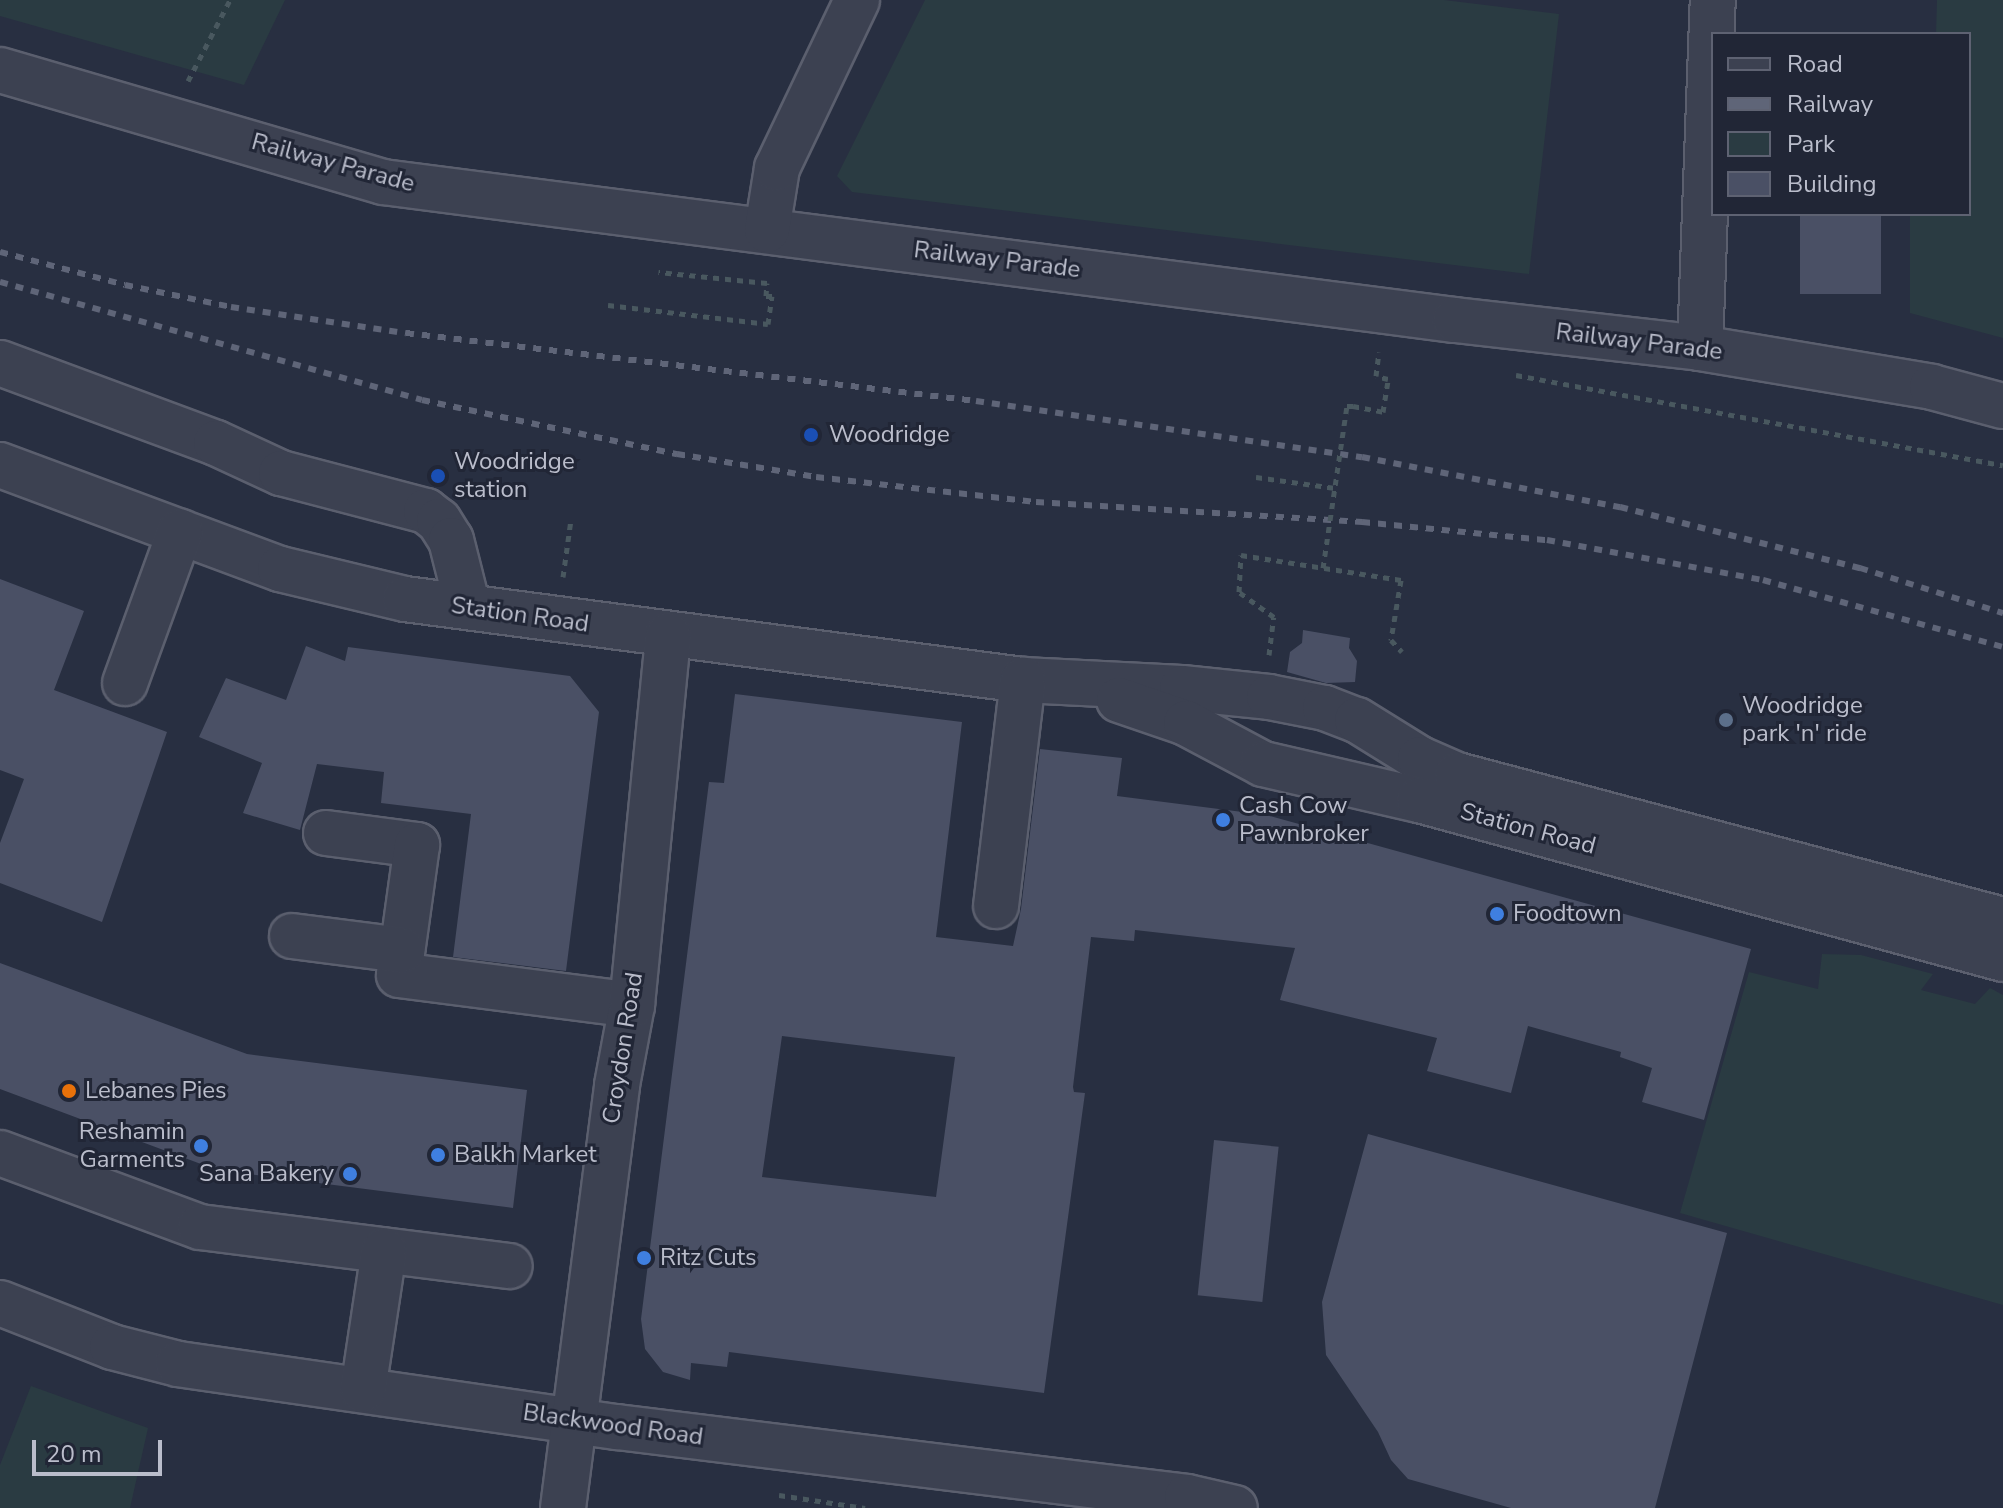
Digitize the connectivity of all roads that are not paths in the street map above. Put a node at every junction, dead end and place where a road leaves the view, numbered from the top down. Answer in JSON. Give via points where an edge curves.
{"nodes":[{"id":1,"x":857,"y":0,"type":"edge"},
{"id":2,"x":1713,"y":0,"type":"edge"},
{"id":3,"x":1712,"y":32,"type":"edge"},
{"id":4,"x":1711,"y":54,"type":"edge"},
{"id":5,"x":0,"y":70,"type":"edge"},
{"id":6,"x":767,"y":230,"type":"junction"},
{"id":7,"x":1700,"y":348,"type":"junction"},
{"id":8,"x":0,"y":363,"type":"edge"},
{"id":9,"x":2003,"y":406,"type":"edge"},
{"id":10,"x":2,"y":473,"type":"edge"},
{"id":11,"x":180,"y":532,"type":"junction"},
{"id":12,"x":468,"y":607,"type":"junction"},
{"id":13,"x":668,"y":635,"type":"junction"},
{"id":14,"x":1041,"y":682,"type":"junction"},
{"id":15,"x":125,"y":683,"type":"dead end"},
{"id":16,"x":1269,"y":697,"type":"junction"},
{"id":17,"x":1263,"y":764,"type":"junction"},
{"id":18,"x":326,"y":833,"type":"dead end"},
{"id":19,"x":996,"y":906,"type":"dead end"},
{"id":20,"x":2003,"y":920,"type":"edge"},
{"id":21,"x":292,"y":936,"type":"dead end"},
{"id":22,"x":402,"y":950,"type":"junction"},
{"id":23,"x":2003,"y":959,"type":"edge"},
{"id":24,"x":632,"y":1005,"type":"junction"},
{"id":25,"x":0,"y":1153,"type":"edge"},
{"id":26,"x":384,"y":1251,"type":"junction"},
{"id":27,"x":510,"y":1266,"type":"dead end"},
{"id":28,"x":0,"y":1303,"type":"edge"},
{"id":29,"x":363,"y":1390,"type":"junction"},
{"id":30,"x":574,"y":1421,"type":"junction"},
{"id":31,"x":563,"y":1508,"type":"edge"},
{"id":32,"x":1235,"y":1508,"type":"edge"}],
"edges":[{"from":1,"to":6,"type":"street","via":[[777,168]]},
{"from":2,"to":3,"type":"street"},
{"from":4,"to":7,"type":"street"},
{"from":5,"to":6,"type":"street","name":"Railway Parade","via":[[383,182]]},
{"from":6,"to":7,"type":"street","name":"Railway Parade"},
{"from":7,"to":9,"type":"street","name":"Railway Parade","via":[[1932,387]]},
{"from":8,"to":12,"type":"street","via":[[216,443],[281,473],[426,511],[451,540]]},
{"from":10,"to":11,"type":"street","name":"Station Road"},
{"from":11,"to":12,"type":"street","name":"Station Road","via":[[333,583]]},
{"from":11,"to":15,"type":"street"},
{"from":12,"to":13,"type":"street","name":"Station Road"},
{"from":13,"to":14,"type":"street","name":"Station Road"},
{"from":13,"to":24,"type":"street","name":"Croydon Road"},
{"from":14,"to":16,"type":"street","name":"Station Road"},
{"from":14,"to":17,"type":"street","name":"Station Road","via":[[1160,712]]},
{"from":14,"to":19,"type":"street"},
{"from":16,"to":17,"type":"street","via":[[1254,731]]},
{"from":16,"to":20,"type":"street","name":"Station Road","via":[[1357,720],[1457,775]]},
{"from":17,"to":23,"type":"street","name":"Station Road","via":[[1419,800]]},
{"from":18,"to":22,"type":"street","via":[[417,845]]},
{"from":21,"to":22,"type":"street"},
{"from":22,"to":24,"type":"street","via":[[399,975]]},
{"from":24,"to":30,"type":"street","name":"Croydon Road"},
{"from":25,"to":26,"type":"street","via":[[200,1227]]},
{"from":26,"to":27,"type":"street"},
{"from":26,"to":29,"type":"street"},
{"from":28,"to":29,"type":"street","name":"Blackwood Road","via":[[112,1347],[178,1364]]},
{"from":29,"to":30,"type":"street","name":"Blackwood Road"},
{"from":30,"to":31,"type":"street","name":"Croydon Road"},
{"from":30,"to":32,"type":"street","name":"Blackwood Road","via":[[1187,1497]]}]}
